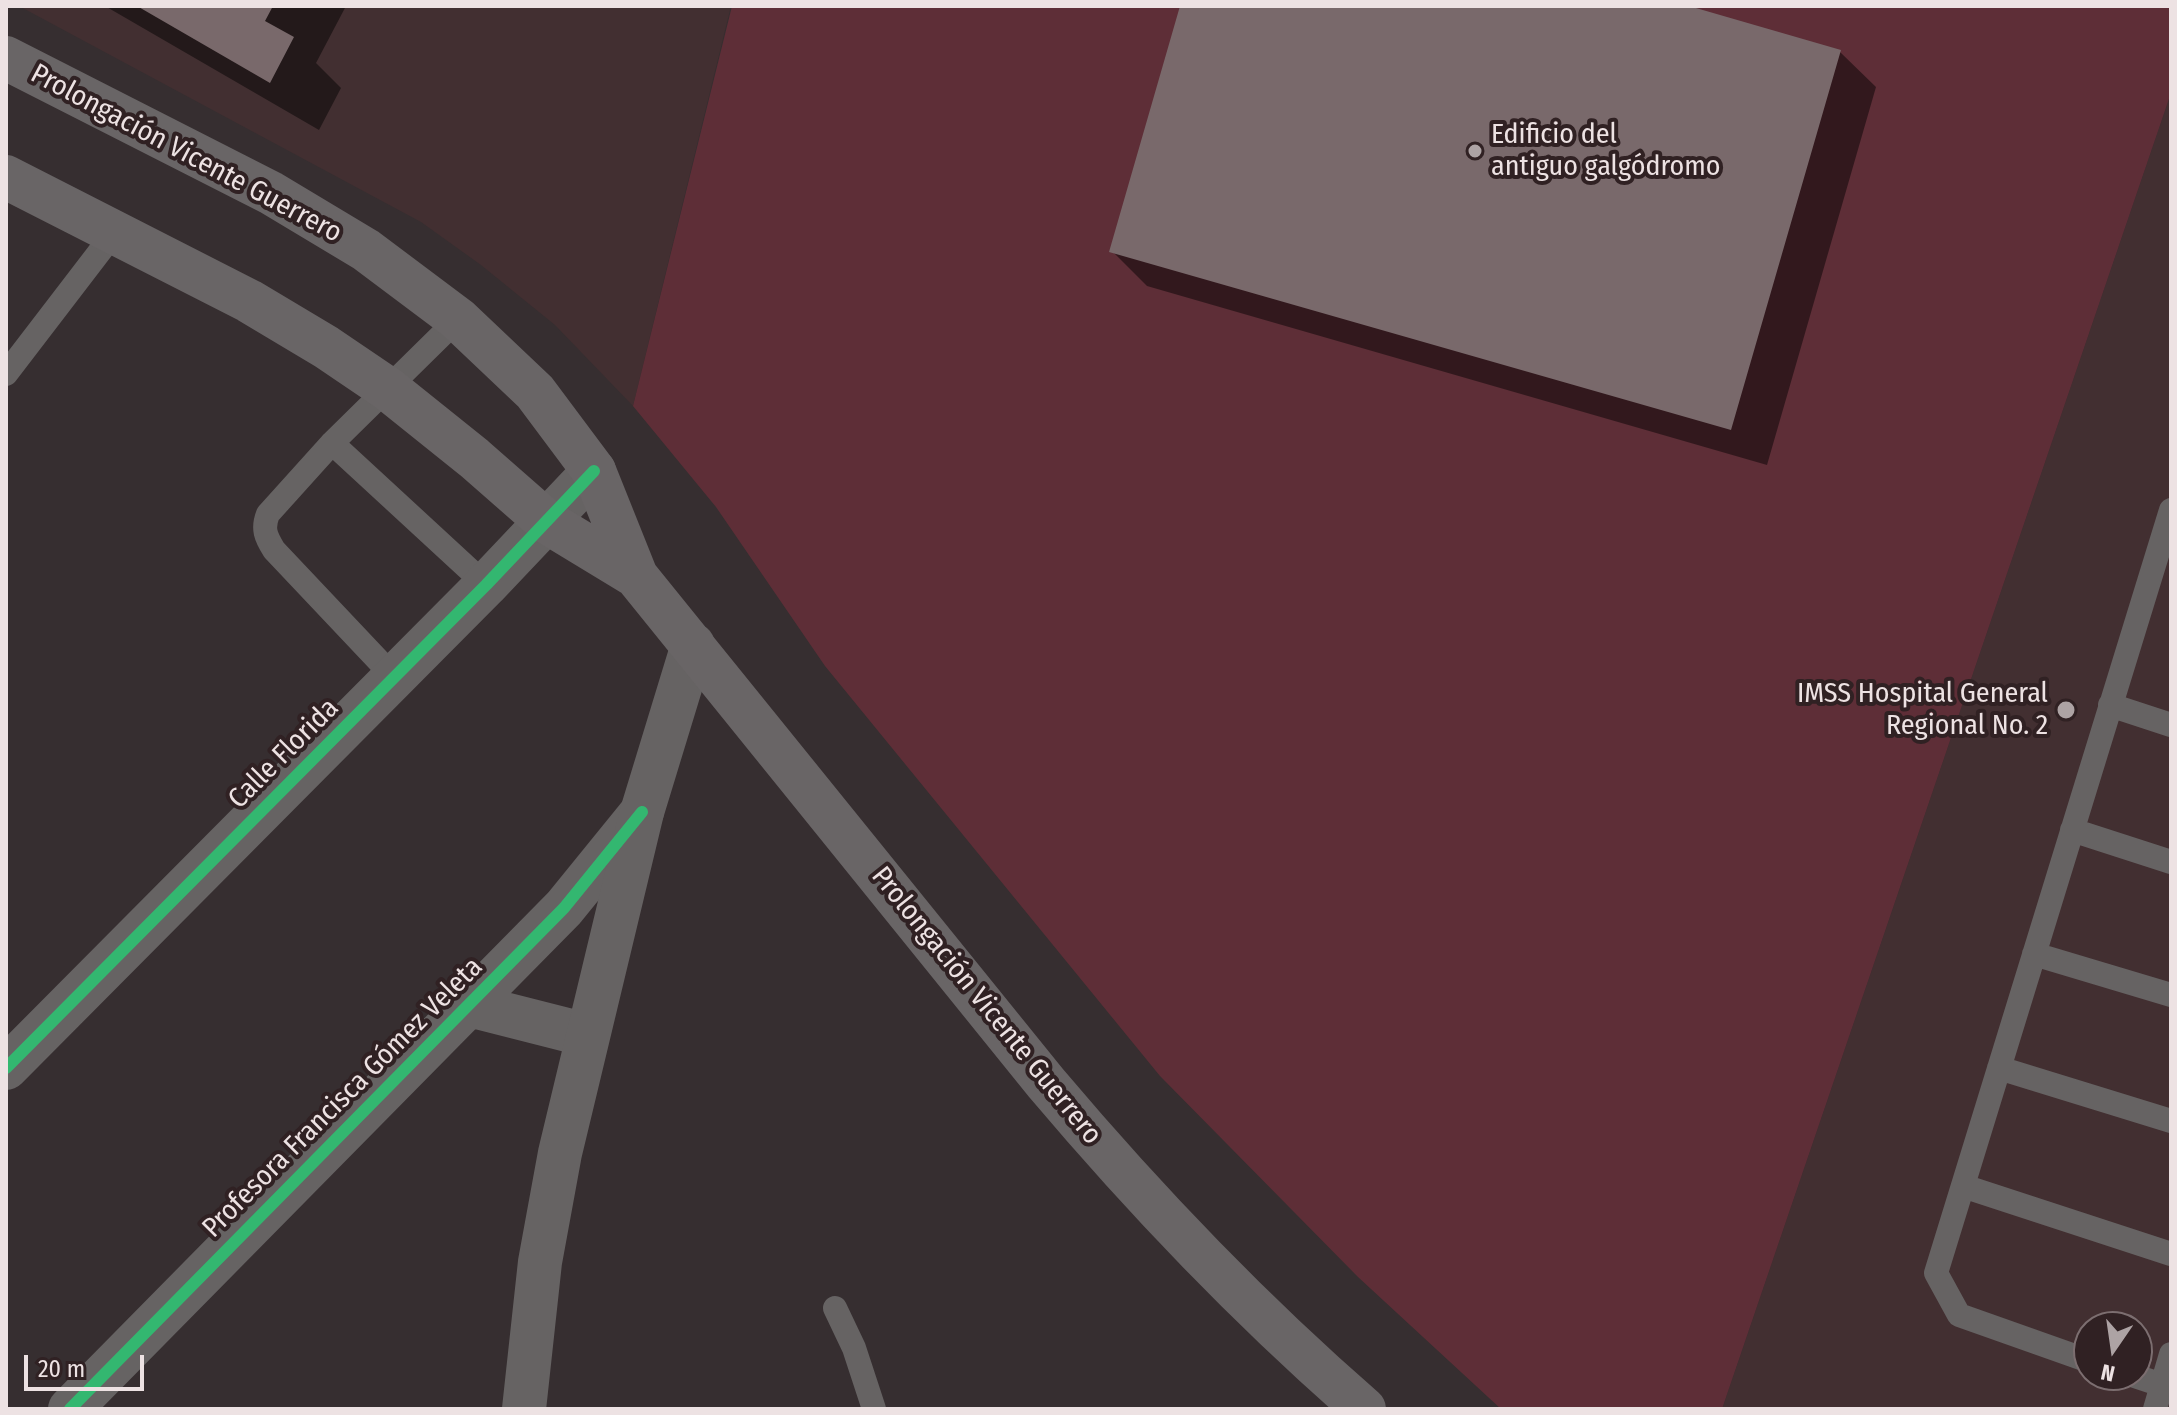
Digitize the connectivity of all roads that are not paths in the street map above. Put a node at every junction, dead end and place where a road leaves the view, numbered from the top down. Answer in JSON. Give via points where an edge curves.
{"nodes":[{"id":1,"x":6,"y":58,"type":"edge"},
{"id":2,"x":6,"y":177,"type":"edge"},
{"id":3,"x":114,"y":233,"type":"junction"},
{"id":4,"x":458,"y":319,"type":"junction"},
{"id":5,"x":6,"y":374,"type":"edge"},
{"id":6,"x":388,"y":389,"type":"junction"},
{"id":7,"x":332,"y":443,"type":"junction"},
{"id":8,"x":594,"y":471,"type":"junction"},
{"id":9,"x":2171,"y":510,"type":"edge"},
{"id":10,"x":547,"y":522,"type":"junction"},
{"id":11,"x":2162,"y":575,"type":"edge"},
{"id":12,"x":636,"y":576,"type":"junction"},
{"id":13,"x":486,"y":585,"type":"junction"},
{"id":14,"x":693,"y":645,"type":"junction"},
{"id":15,"x":394,"y":677,"type":"junction"},
{"id":16,"x":2110,"y":705,"type":"junction"},
{"id":17,"x":2171,"y":725,"type":"edge"},
{"id":18,"x":642,"y":812,"type":"junction"},
{"id":19,"x":2072,"y":830,"type":"junction"},
{"id":20,"x":2171,"y":862,"type":"edge"},
{"id":21,"x":2034,"y":954,"type":"junction"},
{"id":22,"x":2171,"y":995,"type":"edge"},
{"id":23,"x":469,"y":1005,"type":"junction"},
{"id":24,"x":587,"y":1035,"type":"junction"},
{"id":25,"x":6,"y":1068,"type":"edge"},
{"id":26,"x":1999,"y":1068,"type":"junction"},
{"id":27,"x":2171,"y":1121,"type":"edge"},
{"id":28,"x":1963,"y":1186,"type":"junction"},
{"id":29,"x":2171,"y":1254,"type":"edge"},
{"id":30,"x":835,"y":1308,"type":"dead end"},
{"id":31,"x":2171,"y":1354,"type":"edge"},
{"id":32,"x":2073,"y":1355,"type":"edge"},
{"id":33,"x":2153,"y":1382,"type":"edge"},
{"id":34,"x":2162,"y":1385,"type":"junction"},
{"id":35,"x":872,"y":1403,"type":"edge"},
{"id":36,"x":70,"y":1409,"type":"edge"},
{"id":37,"x":524,"y":1409,"type":"edge"},
{"id":38,"x":1364,"y":1409,"type":"edge"},
{"id":39,"x":2155,"y":1409,"type":"edge"}],
"edges":[{"from":1,"to":4,"type":"main road","name":"Prolongación Vicente Guerrero","via":[[271,193],[366,250]]},
{"from":2,"to":3,"type":"main road","name":"Prolongación Vicente Guerrero"},
{"from":3,"to":5,"type":"lane"},
{"from":3,"to":6,"type":"main road","name":"Prolongación Vicente Guerrero","via":[[249,301]]},
{"from":4,"to":6,"type":"lane"},
{"from":4,"to":8,"type":"main road","name":"Prolongación Vicente Guerrero","via":[[535,392]]},
{"from":6,"to":7,"type":"lane"},
{"from":6,"to":10,"type":"main road","name":"Prolongación Vicente Guerrero"},
{"from":7,"to":13,"type":"lane"},
{"from":7,"to":15,"type":"lane","via":[[268,514],[266,537]]},
{"from":8,"to":10,"type":"street","name":"Calle Florida"},
{"from":8,"to":12,"type":"main road","name":"Prolongación Vicente Guerrero"},
{"from":9,"to":11,"type":"lane"},
{"from":10,"to":12,"type":"main road","name":"Prolongación Vicente Guerrero"},
{"from":10,"to":13,"type":"street","name":"Calle Florida"},
{"from":11,"to":16,"type":"lane"},
{"from":12,"to":14,"type":"main road","name":"Prolongación Vicente Guerrero"},
{"from":13,"to":15,"type":"street","name":"Calle Florida"},
{"from":14,"to":18,"type":"street"},
{"from":14,"to":38,"type":"main road","name":"Prolongación Vicente Guerrero","via":[[1109,1157],[1243,1298]]},
{"from":15,"to":25,"type":"street","name":"Calle Florida"},
{"from":16,"to":17,"type":"lane"},
{"from":16,"to":19,"type":"lane"},
{"from":18,"to":23,"type":"street","name":"Profesora Francisca Gómez Veleta","via":[[564,908]]},
{"from":18,"to":24,"type":"street"},
{"from":19,"to":20,"type":"lane"},
{"from":19,"to":21,"type":"lane"},
{"from":21,"to":22,"type":"lane"},
{"from":21,"to":26,"type":"lane"},
{"from":23,"to":24,"type":"street","name":"Profesora Francisca Gómez Veleta"},
{"from":23,"to":36,"type":"street","name":"Profesora Francisca Gómez Veleta"},
{"from":24,"to":37,"type":"street","via":[[540,1262]]},
{"from":26,"to":27,"type":"lane"},
{"from":26,"to":28,"type":"lane"},
{"from":28,"to":29,"type":"lane"},
{"from":28,"to":32,"type":"lane","via":[[1936,1273],[1959,1315]]},
{"from":30,"to":35,"type":"lane"},
{"from":31,"to":34,"type":"lane"},
{"from":33,"to":34,"type":"lane"},
{"from":34,"to":39,"type":"lane"}]}
